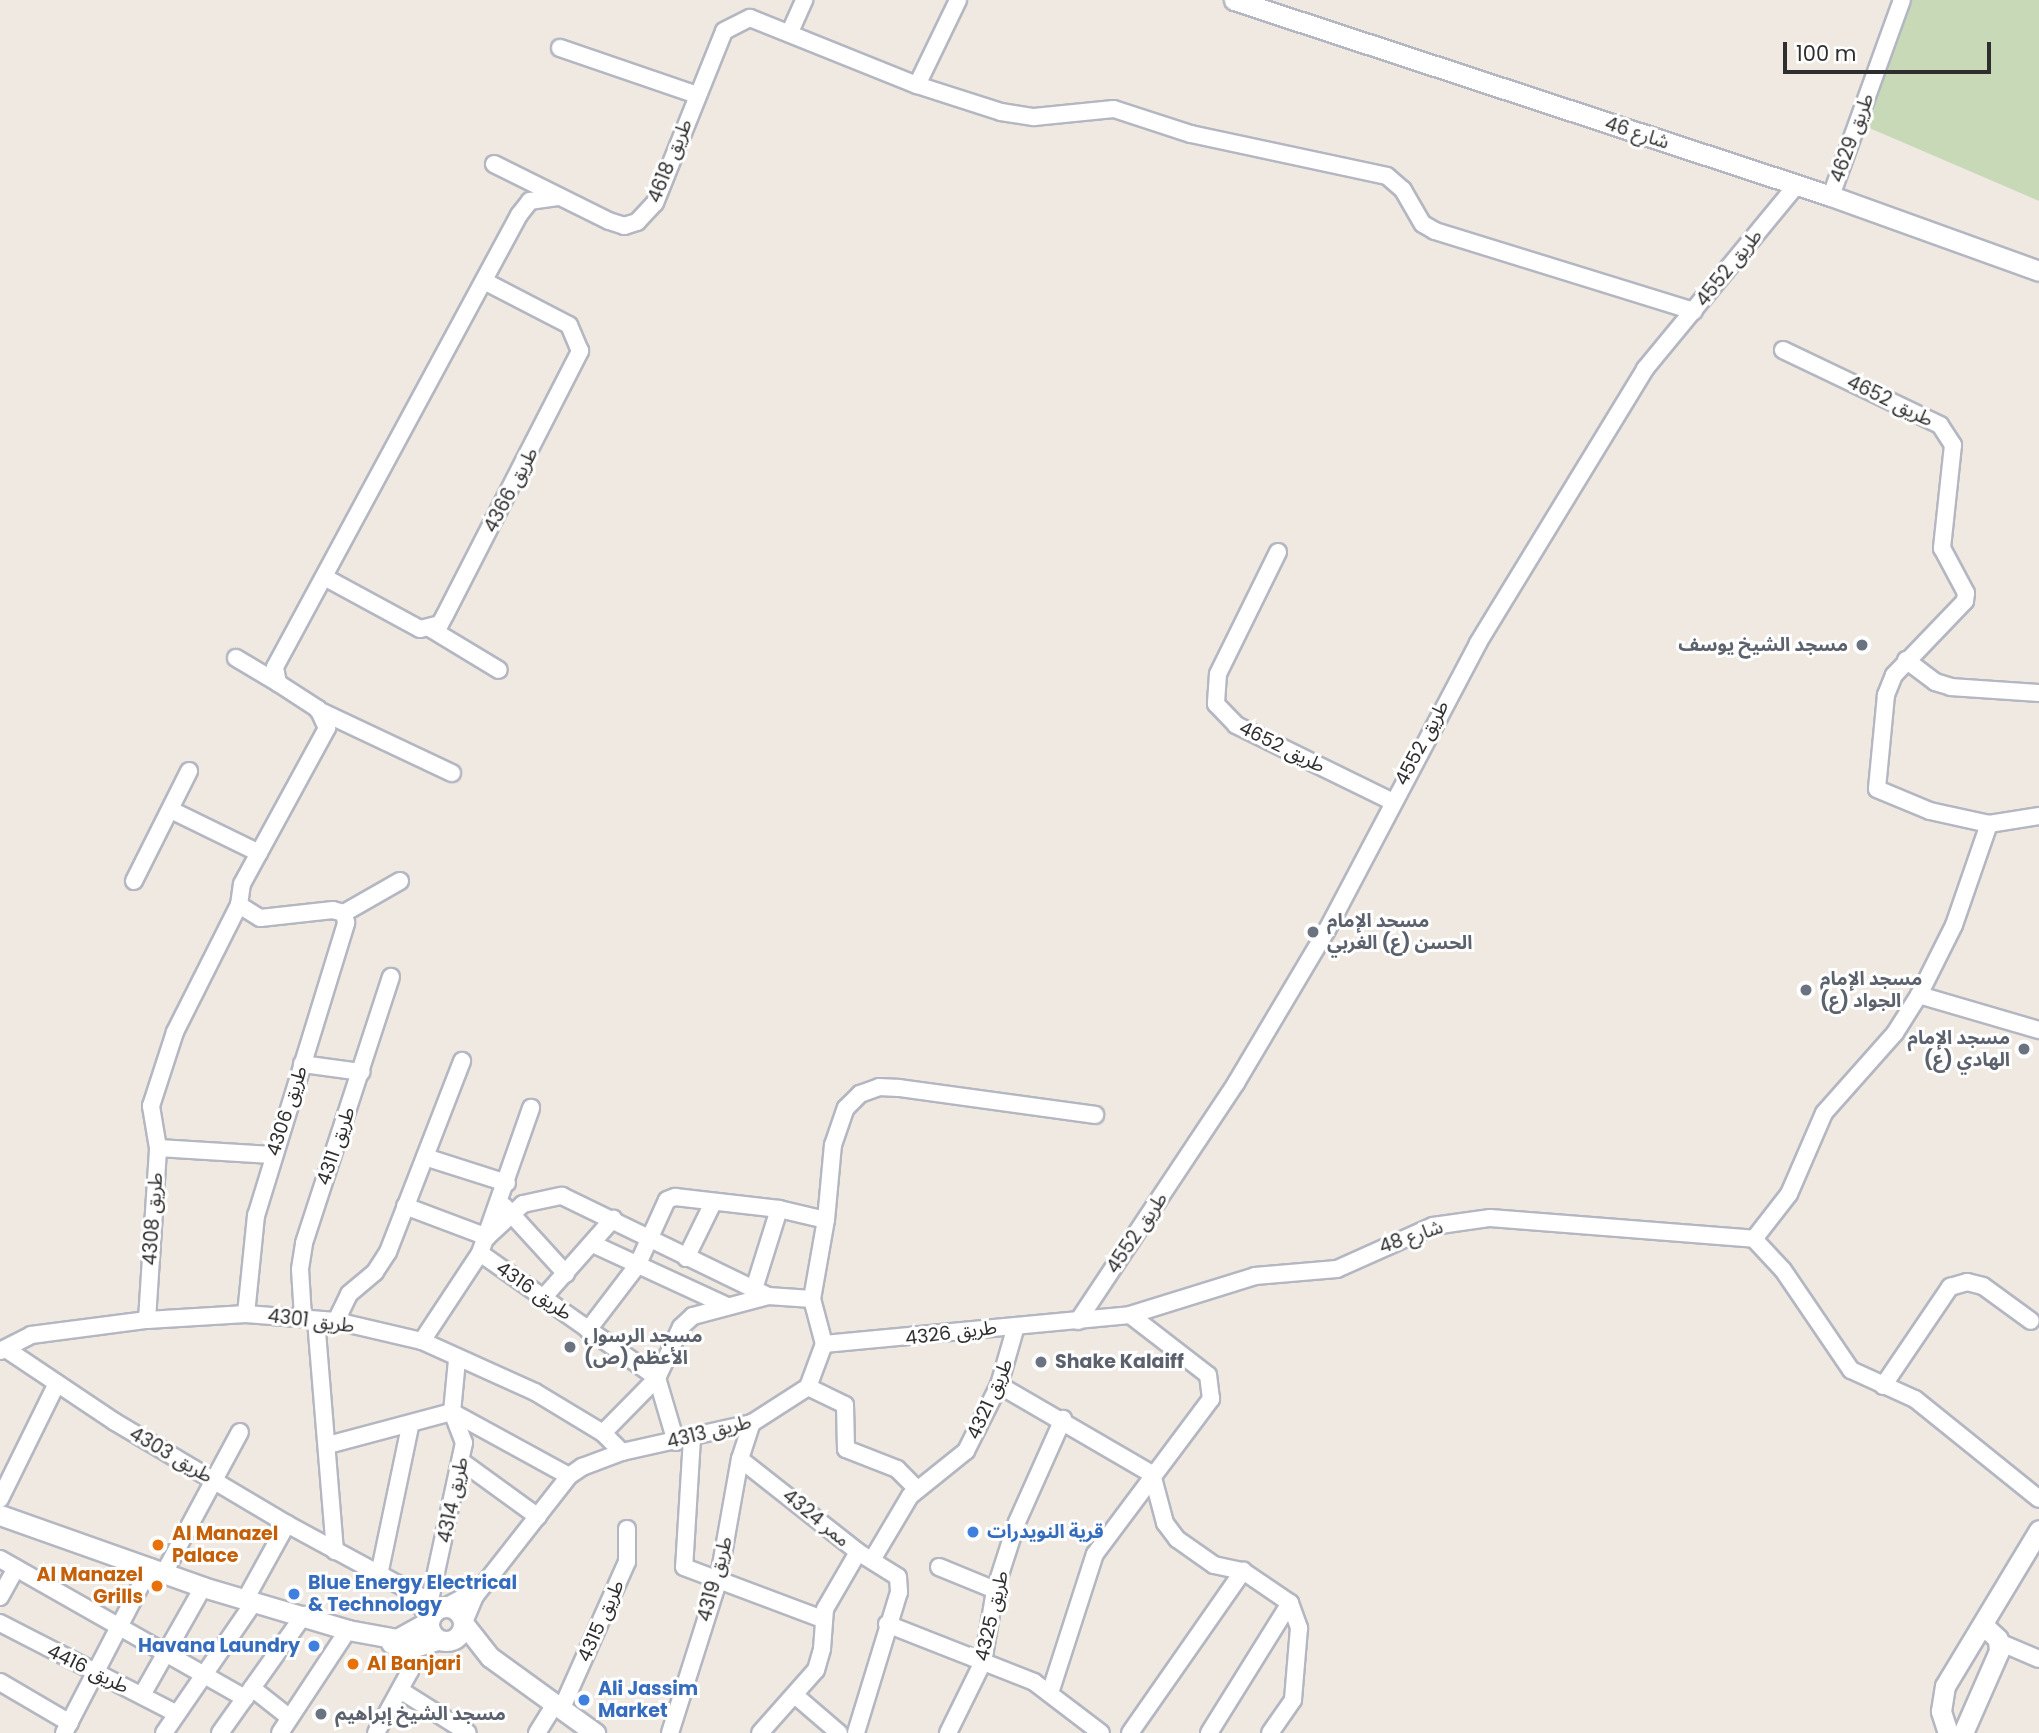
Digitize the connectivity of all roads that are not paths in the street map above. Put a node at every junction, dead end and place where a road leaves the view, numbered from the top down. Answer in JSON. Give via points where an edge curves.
{"nodes":[{"id":1,"x":804,"y":0,"type":"edge"},
{"id":2,"x":958,"y":0,"type":"edge"},
{"id":3,"x":1234,"y":0,"type":"edge"},
{"id":4,"x":1902,"y":0,"type":"edge"},
{"id":5,"x":790,"y":32,"type":"junction"},
{"id":6,"x":560,"y":48,"type":"dead end"},
{"id":7,"x":917,"y":85,"type":"junction"},
{"id":8,"x":697,"y":95,"type":"junction"},
{"id":9,"x":494,"y":164,"type":"dead end"},
{"id":10,"x":1796,"y":186,"type":"junction"},
{"id":11,"x":1831,"y":196,"type":"junction"},
{"id":12,"x":560,"y":198,"type":"junction"},
{"id":13,"x":2039,"y":271,"type":"edge"},
{"id":14,"x":484,"y":281,"type":"junction"},
{"id":15,"x":1694,"y":311,"type":"junction"},
{"id":16,"x":1783,"y":350,"type":"dead end"},
{"id":17,"x":1278,"y":552,"type":"dead end"},
{"id":18,"x":326,"y":578,"type":"junction"},
{"id":19,"x":430,"y":629,"type":"junction"},
{"id":20,"x":236,"y":658,"type":"dead end"},
{"id":21,"x":1906,"y":660,"type":"junction"},
{"id":22,"x":499,"y":670,"type":"dead end"},
{"id":23,"x":278,"y":683,"type":"junction"},
{"id":24,"x":2039,"y":693,"type":"edge"},
{"id":25,"x":318,"y":709,"type":"junction"},
{"id":26,"x":189,"y":771,"type":"dead end"},
{"id":27,"x":452,"y":773,"type":"dead end"},
{"id":28,"x":1391,"y":801,"type":"junction"},
{"id":29,"x":170,"y":810,"type":"junction"},
{"id":30,"x":2039,"y":816,"type":"edge"},
{"id":31,"x":1989,"y":824,"type":"junction"},
{"id":32,"x":259,"y":853,"type":"junction"},
{"id":33,"x":135,"y":881,"type":"dead end"},
{"id":34,"x":400,"y":881,"type":"dead end"},
{"id":35,"x":239,"y":905,"type":"junction"},
{"id":36,"x":344,"y":913,"type":"junction"},
{"id":37,"x":391,"y":977,"type":"dead end"},
{"id":38,"x":1919,"y":995,"type":"junction"},
{"id":39,"x":2039,"y":1030,"type":"edge"},
{"id":40,"x":462,"y":1061,"type":"dead end"},
{"id":41,"x":302,"y":1064,"type":"junction"},
{"id":42,"x":361,"y":1072,"type":"junction"},
{"id":43,"x":531,"y":1108,"type":"dead end"},
{"id":44,"x":1095,"y":1115,"type":"dead end"},
{"id":45,"x":158,"y":1149,"type":"junction"},
{"id":46,"x":272,"y":1155,"type":"junction"},
{"id":47,"x":425,"y":1157,"type":"junction"},
{"id":48,"x":507,"y":1184,"type":"junction"},
{"id":49,"x":713,"y":1203,"type":"junction"},
{"id":50,"x":405,"y":1206,"type":"junction"},
{"id":51,"x":505,"y":1208,"type":"junction"},
{"id":52,"x":779,"y":1209,"type":"junction"},
{"id":53,"x":614,"y":1219,"type":"junction"},
{"id":54,"x":827,"y":1220,"type":"junction"},
{"id":55,"x":487,"y":1237,"type":"junction"},
{"id":56,"x":650,"y":1239,"type":"junction"},
{"id":57,"x":1754,"y":1239,"type":"junction"},
{"id":58,"x":594,"y":1245,"type":"junction"},
{"id":59,"x":480,"y":1253,"type":"junction"},
{"id":60,"x":686,"y":1258,"type":"junction"},
{"id":61,"x":637,"y":1266,"type":"junction"},
{"id":62,"x":566,"y":1274,"type":"junction"},
{"id":63,"x":761,"y":1292,"type":"junction"},
{"id":64,"x":543,"y":1298,"type":"junction"},
{"id":65,"x":812,"y":1299,"type":"junction"},
{"id":66,"x":727,"y":1306,"type":"junction"},
{"id":67,"x":246,"y":1314,"type":"junction"},
{"id":68,"x":1130,"y":1315,"type":"junction"},
{"id":69,"x":309,"y":1318,"type":"junction"},
{"id":70,"x":147,"y":1320,"type":"junction"},
{"id":71,"x":336,"y":1321,"type":"junction"},
{"id":72,"x":1078,"y":1321,"type":"junction"},
{"id":73,"x":2031,"y":1321,"type":"dead end"},
{"id":74,"x":1016,"y":1326,"type":"junction"},
{"id":75,"x":588,"y":1330,"type":"junction"},
{"id":76,"x":422,"y":1340,"type":"junction"},
{"id":77,"x":824,"y":1345,"type":"junction"},
{"id":78,"x":3,"y":1350,"type":"edge"},
{"id":79,"x":457,"y":1360,"type":"junction"},
{"id":80,"x":657,"y":1378,"type":"junction"},
{"id":81,"x":57,"y":1383,"type":"junction"},
{"id":82,"x":999,"y":1385,"type":"junction"},
{"id":83,"x":1883,"y":1386,"type":"junction"},
{"id":84,"x":808,"y":1387,"type":"junction"},
{"id":85,"x":452,"y":1412,"type":"junction"},
{"id":86,"x":1063,"y":1419,"type":"junction"},
{"id":87,"x":752,"y":1423,"type":"junction"},
{"id":88,"x":410,"y":1426,"type":"junction"},
{"id":89,"x":240,"y":1432,"type":"dead end"},
{"id":90,"x":603,"y":1433,"type":"junction"},
{"id":91,"x":684,"y":1440,"type":"junction"},
{"id":92,"x":328,"y":1445,"type":"junction"},
{"id":93,"x":622,"y":1452,"type":"junction"},
{"id":94,"x":740,"y":1459,"type":"junction"},
{"id":95,"x":461,"y":1461,"type":"junction"},
{"id":96,"x":1152,"y":1474,"type":"junction"},
{"id":97,"x":569,"y":1476,"type":"junction"},
{"id":98,"x":4,"y":1480,"type":"edge"},
{"id":99,"x":215,"y":1481,"type":"junction"},
{"id":100,"x":917,"y":1489,"type":"junction"},
{"id":101,"x":0,"y":1499,"type":"edge"},
{"id":102,"x":2039,"y":1499,"type":"edge"},
{"id":103,"x":0,"y":1515,"type":"edge"},
{"id":104,"x":538,"y":1517,"type":"junction"},
{"id":105,"x":287,"y":1524,"type":"junction"},
{"id":106,"x":626,"y":1529,"type":"dead end"},
{"id":107,"x":2039,"y":1530,"type":"edge"},
{"id":108,"x":335,"y":1551,"type":"junction"},
{"id":109,"x":865,"y":1556,"type":"junction"},
{"id":110,"x":0,"y":1559,"type":"edge"},
{"id":111,"x":939,"y":1567,"type":"dead end"},
{"id":112,"x":16,"y":1568,"type":"junction"},
{"id":113,"x":157,"y":1570,"type":"junction"},
{"id":114,"x":1243,"y":1571,"type":"junction"},
{"id":115,"x":379,"y":1575,"type":"junction"},
{"id":116,"x":718,"y":1581,"type":"junction"},
{"id":117,"x":203,"y":1587,"type":"junction"},
{"id":118,"x":481,"y":1588,"type":"junction"},
{"id":119,"x":995,"y":1590,"type":"junction"},
{"id":120,"x":0,"y":1597,"type":"edge"},
{"id":121,"x":250,"y":1601,"type":"junction"},
{"id":122,"x":1290,"y":1603,"type":"junction"},
{"id":123,"x":435,"y":1610,"type":"junction"},
{"id":124,"x":304,"y":1615,"type":"junction"},
{"id":125,"x":822,"y":1619,"type":"junction"},
{"id":126,"x":0,"y":1623,"type":"edge"},
{"id":127,"x":464,"y":1623,"type":"junction"},
{"id":128,"x":887,"y":1624,"type":"junction"},
{"id":129,"x":1984,"y":1626,"type":"junction"},
{"id":130,"x":121,"y":1627,"type":"junction"},
{"id":131,"x":348,"y":1630,"type":"junction"},
{"id":132,"x":384,"y":1639,"type":"junction"},
{"id":133,"x":443,"y":1640,"type":"junction"},
{"id":134,"x":1999,"y":1642,"type":"junction"},
{"id":135,"x":408,"y":1649,"type":"junction"},
{"id":136,"x":168,"y":1652,"type":"junction"},
{"id":137,"x":490,"y":1657,"type":"junction"},
{"id":138,"x":2039,"y":1659,"type":"edge"},
{"id":139,"x":983,"y":1662,"type":"junction"},
{"id":140,"x":206,"y":1673,"type":"junction"},
{"id":141,"x":97,"y":1676,"type":"junction"},
{"id":142,"x":0,"y":1682,"type":"edge"},
{"id":143,"x":400,"y":1690,"type":"junction"},
{"id":144,"x":248,"y":1693,"type":"junction"},
{"id":145,"x":1050,"y":1693,"type":"junction"},
{"id":146,"x":142,"y":1695,"type":"junction"},
{"id":147,"x":797,"y":1697,"type":"junction"},
{"id":148,"x":558,"y":1708,"type":"junction"},
{"id":149,"x":177,"y":1714,"type":"junction"},
{"id":150,"x":290,"y":1718,"type":"junction"},
{"id":151,"x":445,"y":1719,"type":"junction"},
{"id":152,"x":67,"y":1728,"type":"edge"},
{"id":153,"x":229,"y":1730,"type":"edge"},
{"id":154,"x":164,"y":1733,"type":"edge"},
{"id":155,"x":281,"y":1733,"type":"edge"},
{"id":156,"x":376,"y":1733,"type":"edge"},
{"id":157,"x":435,"y":1733,"type":"edge"},
{"id":158,"x":468,"y":1733,"type":"edge"},
{"id":159,"x":537,"y":1733,"type":"edge"},
{"id":160,"x":595,"y":1733,"type":"edge"},
{"id":161,"x":670,"y":1733,"type":"edge"},
{"id":162,"x":760,"y":1733,"type":"edge"},
{"id":163,"x":838,"y":1733,"type":"edge"},
{"id":164,"x":856,"y":1733,"type":"edge"},
{"id":165,"x":948,"y":1733,"type":"edge"},
{"id":166,"x":1101,"y":1733,"type":"edge"},
{"id":167,"x":1130,"y":1733,"type":"edge"},
{"id":168,"x":1209,"y":1733,"type":"edge"},
{"id":169,"x":1270,"y":1733,"type":"edge"},
{"id":170,"x":1948,"y":1733,"type":"edge"},
{"id":171,"x":1963,"y":1733,"type":"edge"}],
"edges":[{"from":1,"to":5,"type":"street"},
{"from":2,"to":7,"type":"street"},
{"from":3,"to":10,"type":"street","name":"شارع 46"},
{"from":4,"to":11,"type":"street","name":"طريق 4629"},
{"from":5,"to":7,"type":"street","name":"طريق 4618"},
{"from":5,"to":8,"type":"street","name":"طريق 4618","via":[[750,18],[736,22],[724,31]]},
{"from":6,"to":8,"type":"street","name":"طريق 4618"},
{"from":7,"to":15,"type":"street","name":"طريق 4618","via":[[1001,112],[1034,117],[1088,108],[1126,111],[1191,134],[1387,176],[1403,190],[1423,224],[1436,231]]},
{"from":8,"to":12,"type":"street","name":"طريق 4618","via":[[655,202],[637,222],[624,226]]},
{"from":9,"to":12,"type":"street","name":"طريق 4618"},
{"from":10,"to":11,"type":"street","name":"شارع 46"},
{"from":10,"to":15,"type":"street","name":"طريق 4552"},
{"from":11,"to":13,"type":"street","name":"شارع 46"},
{"from":12,"to":14,"type":"street","via":[[530,201]]},
{"from":14,"to":18,"type":"street"},
{"from":14,"to":19,"type":"street","name":"طريق 4366","via":[[569,325],[580,351],[445,615]]},
{"from":15,"to":28,"type":"street","name":"طريق 4552","via":[[1645,369],[1478,643]]},
{"from":16,"to":21,"type":"street","name":"طريق 4652","via":[[1940,425],[1950,436],[1951,492],[1942,548],[1966,593],[1965,601]]},
{"from":17,"to":28,"type":"street","name":"طريق 4652","via":[[1218,674],[1216,704],[1236,725]]},
{"from":18,"to":19,"type":"street","via":[[420,629]]},
{"from":18,"to":23,"type":"street","via":[[278,657]]},
{"from":19,"to":22,"type":"street"},
{"from":20,"to":23,"type":"street"},
{"from":21,"to":24,"type":"street","via":[[1935,682],[1951,687]]},
{"from":21,"to":31,"type":"street","via":[[1886,695],[1877,789],[1930,811]]},
{"from":23,"to":25,"type":"street"},
{"from":25,"to":27,"type":"street"},
{"from":25,"to":32,"type":"street","via":[[327,728]]},
{"from":26,"to":29,"type":"street"},
{"from":28,"to":72,"type":"street","name":"طريق 4552","via":[[1327,930],[1236,1083]]},
{"from":29,"to":32,"type":"street"},
{"from":29,"to":33,"type":"street"},
{"from":30,"to":31,"type":"street"},
{"from":31,"to":38,"type":"street","via":[[1959,914]]},
{"from":32,"to":35,"type":"street","via":[[237,896]]},
{"from":34,"to":36,"type":"street"},
{"from":35,"to":36,"type":"street","via":[[260,918],[333,910]]},
{"from":35,"to":45,"type":"street","via":[[195,988],[156,1088],[151,1120]]},
{"from":36,"to":41,"type":"street","name":"طريق 4306","via":[[346,923]]},
{"from":37,"to":42,"type":"street","name":"طريق 4311"},
{"from":38,"to":39,"type":"street"},
{"from":38,"to":57,"type":"street","via":[[1895,1033],[1824,1113],[1789,1194]]},
{"from":40,"to":47,"type":"street"},
{"from":41,"to":42,"type":"street"},
{"from":41,"to":46,"type":"street","name":"طريق 4306"},
{"from":42,"to":69,"type":"street","name":"طريق 4311","via":[[304,1243],[300,1269]]},
{"from":43,"to":48,"type":"street"},
{"from":44,"to":54,"type":"street","via":[[879,1087],[860,1094],[846,1108],[833,1146]]},
{"from":45,"to":46,"type":"street","name":"طريق 4308"},
{"from":45,"to":70,"type":"street","name":"طريق 4308"},
{"from":46,"to":67,"type":"street","name":"طريق 4306","via":[[252,1242]]},
{"from":47,"to":48,"type":"street"},
{"from":47,"to":50,"type":"street"},
{"from":48,"to":51,"type":"street"},
{"from":49,"to":52,"type":"street"},
{"from":49,"to":56,"type":"street","via":[[675,1197],[667,1200]]},
{"from":49,"to":60,"type":"street"},
{"from":50,"to":55,"type":"street","name":"طريق 4316"},
{"from":50,"to":71,"type":"street","via":[[382,1262],[348,1294]]},
{"from":51,"to":53,"type":"street","via":[[562,1196]]},
{"from":51,"to":55,"type":"street"},
{"from":51,"to":62,"type":"street"},
{"from":52,"to":54,"type":"street"},
{"from":52,"to":63,"type":"street"},
{"from":53,"to":56,"type":"street"},
{"from":53,"to":58,"type":"street"},
{"from":54,"to":65,"type":"street"},
{"from":55,"to":59,"type":"street"},
{"from":56,"to":60,"type":"street"},
{"from":56,"to":61,"type":"street"},
{"from":57,"to":68,"type":"street","name":"شارع 48","via":[[1490,1218],[1433,1226],[1337,1269],[1255,1276]]},
{"from":57,"to":83,"type":"street","via":[[1783,1270],[1852,1370]]},
{"from":58,"to":61,"type":"street"},
{"from":58,"to":62,"type":"street"},
{"from":59,"to":64,"type":"street","name":"طريق 4316"},
{"from":59,"to":76,"type":"street"},
{"from":60,"to":63,"type":"street"},
{"from":61,"to":66,"type":"street"},
{"from":61,"to":75,"type":"street"},
{"from":62,"to":64,"type":"street"},
{"from":63,"to":65,"type":"street"},
{"from":63,"to":66,"type":"street"},
{"from":64,"to":75,"type":"street","name":"طريق 4316"},
{"from":65,"to":77,"type":"street"},
{"from":66,"to":80,"type":"street","via":[[693,1316],[681,1327]]},
{"from":67,"to":69,"type":"street","name":"طريق 4301"},
{"from":67,"to":70,"type":"street","name":"طريق 4301"},
{"from":68,"to":72,"type":"street","name":"شارع 48"},
{"from":68,"to":96,"type":"street","via":[[1208,1376],[1213,1387],[1205,1409]]},
{"from":69,"to":71,"type":"street","name":"طريق 4301"},
{"from":69,"to":92,"type":"street","name":"طريق 4311"},
{"from":70,"to":78,"type":"street","name":"طريق 4301","via":[[32,1335]]},
{"from":71,"to":76,"type":"street","name":"طريق 4301"},
{"from":72,"to":74,"type":"street","name":"طريق 4326"},
{"from":73,"to":83,"type":"street","via":[[1983,1286],[1967,1282],[1950,1287]]},
{"from":74,"to":77,"type":"street","name":"طريق 4326"},
{"from":74,"to":82,"type":"street","name":"طريق 4321"},
{"from":75,"to":80,"type":"street","name":"طريق 4316"},
{"from":76,"to":79,"type":"street","name":"طريق 4301"},
{"from":77,"to":84,"type":"street"},
{"from":78,"to":81,"type":"street","name":"طريق 4303"},
{"from":79,"to":85,"type":"street","name":"طريق 4314"},
{"from":79,"to":90,"type":"street","name":"طريق 4301","via":[[535,1392]]},
{"from":80,"to":90,"type":"street"},
{"from":80,"to":91,"type":"street"},
{"from":81,"to":98,"type":"street"},
{"from":81,"to":99,"type":"street","name":"طريق 4303"},
{"from":82,"to":86,"type":"street"},
{"from":82,"to":100,"type":"street","name":"طريق 4321","via":[[966,1451]]},
{"from":83,"to":102,"type":"street","via":[[1915,1399]]},
{"from":84,"to":87,"type":"street","name":"طريق 4313"},
{"from":84,"to":100,"type":"street","via":[[845,1405],[846,1449],[897,1469]]},
{"from":85,"to":88,"type":"street"},
{"from":85,"to":95,"type":"street","name":"طريق 4314","via":[[463,1431]]},
{"from":85,"to":97,"type":"street"},
{"from":86,"to":96,"type":"street"},
{"from":86,"to":119,"type":"street","name":"طريق 4325","via":[[1017,1522]]},
{"from":87,"to":91,"type":"street","name":"طريق 4313"},
{"from":87,"to":94,"type":"street","name":"طريق 4319"},
{"from":88,"to":92,"type":"street"},
{"from":88,"to":115,"type":"street"},
{"from":89,"to":99,"type":"street"},
{"from":90,"to":93,"type":"street","name":"طريق 4301"},
{"from":91,"to":93,"type":"street","name":"طريق 4313"},
{"from":91,"to":116,"type":"street","via":[[684,1567]]},
{"from":92,"to":108,"type":"street","name":"طريق 4311"},
{"from":93,"to":97,"type":"street","name":"طريق 4313","via":[[597,1459]]},
{"from":94,"to":109,"type":"street","name":"ممر 4324"},
{"from":94,"to":116,"type":"street","name":"طريق 4319"},
{"from":95,"to":104,"type":"street"},
{"from":95,"to":123,"type":"street","name":"طريق 4314"},
{"from":96,"to":114,"type":"street","via":[[1165,1524],[1177,1539],[1214,1565]]},
{"from":96,"to":145,"type":"street","via":[[1094,1554]]},
{"from":97,"to":104,"type":"street","name":"طريق 4313"},
{"from":98,"to":101,"type":"street"},
{"from":99,"to":105,"type":"street","name":"طريق 4303"},
{"from":99,"to":113,"type":"street"},
{"from":100,"to":109,"type":"street","name":"طريق 4321"},
{"from":103,"to":113,"type":"street"},
{"from":104,"to":118,"type":"street","name":"طريق 4313"},
{"from":105,"to":108,"type":"street","name":"طريق 4303"},
{"from":105,"to":121,"type":"street"},
{"from":106,"to":148,"type":"street","name":"طريق 4315","via":[[627,1562]]},
{"from":107,"to":129,"type":"street"},
{"from":108,"to":115,"type":"street","name":"طريق 4303"},
{"from":109,"to":125,"type":"street","name":"طريق 4321"},
{"from":109,"to":128,"type":"street","name":"ممر 4324","via":[[894,1573],[900,1584]]},
{"from":110,"to":112,"type":"street"},
{"from":111,"to":119,"type":"street"},
{"from":112,"to":120,"type":"street"},
{"from":112,"to":130,"type":"street"},
{"from":113,"to":117,"type":"street"},
{"from":113,"to":130,"type":"street"},
{"from":114,"to":122,"type":"street"},
{"from":114,"to":167,"type":"street"},
{"from":115,"to":123,"type":"street","name":"طريق 4303"},
{"from":116,"to":125,"type":"street"},
{"from":116,"to":161,"type":"street","name":"طريق 4319"},
{"from":117,"to":121,"type":"street"},
{"from":117,"to":136,"type":"street"},
{"from":118,"to":123,"type":"street","name":"طريق 4313"},
{"from":118,"to":127,"type":"street","name":"طريق 4313"},
{"from":119,"to":139,"type":"street","name":"طريق 4325"},
{"from":121,"to":124,"type":"street"},
{"from":121,"to":140,"type":"street"},
{"from":122,"to":168,"type":"street"},
{"from":122,"to":169,"type":"street","via":[[1299,1628],[1293,1699]]},
{"from":123,"to":127,"type":"street","via":[[458,1611]]},
{"from":123,"to":132,"type":"street","via":[[409,1636]]},
{"from":123,"to":133,"type":"street"},
{"from":124,"to":131,"type":"street"},
{"from":124,"to":144,"type":"street"},
{"from":125,"to":147,"type":"street","via":[[820,1659]]},
{"from":126,"to":141,"type":"street","name":"طريق 4416"},
{"from":127,"to":133,"type":"street","via":[[461,1633]]},
{"from":127,"to":137,"type":"street"},
{"from":128,"to":139,"type":"street"},
{"from":128,"to":164,"type":"street"},
{"from":129,"to":134,"type":"street"},
{"from":129,"to":170,"type":"street","via":[[1945,1686],[1941,1711]]},
{"from":130,"to":136,"type":"street"},
{"from":130,"to":141,"type":"street"},
{"from":131,"to":132,"type":"street"},
{"from":131,"to":150,"type":"street"},
{"from":132,"to":135,"type":"street"},
{"from":133,"to":135,"type":"street"},
{"from":133,"to":137,"type":"street"},
{"from":134,"to":138,"type":"street"},
{"from":134,"to":171,"type":"street"},
{"from":135,"to":143,"type":"street","via":[[412,1661]]},
{"from":136,"to":140,"type":"street"},
{"from":136,"to":146,"type":"street"},
{"from":137,"to":148,"type":"street"},
{"from":139,"to":145,"type":"street"},
{"from":139,"to":165,"type":"street","name":"طريق 4325"},
{"from":140,"to":144,"type":"street"},
{"from":140,"to":149,"type":"street"},
{"from":141,"to":146,"type":"street","name":"طريق 4416"},
{"from":141,"to":152,"type":"street"},
{"from":142,"to":152,"type":"street"},
{"from":143,"to":151,"type":"street"},
{"from":143,"to":156,"type":"street"},
{"from":144,"to":150,"type":"street"},
{"from":144,"to":153,"type":"street"},
{"from":145,"to":166,"type":"street"},
{"from":146,"to":149,"type":"street","name":"طريق 4416"},
{"from":147,"to":162,"type":"street"},
{"from":147,"to":163,"type":"street"},
{"from":148,"to":159,"type":"street","name":"طريق 4315"},
{"from":148,"to":160,"type":"street"},
{"from":149,"to":154,"type":"street"},
{"from":150,"to":155,"type":"street"},
{"from":151,"to":157,"type":"street"},
{"from":151,"to":158,"type":"street"}]}
